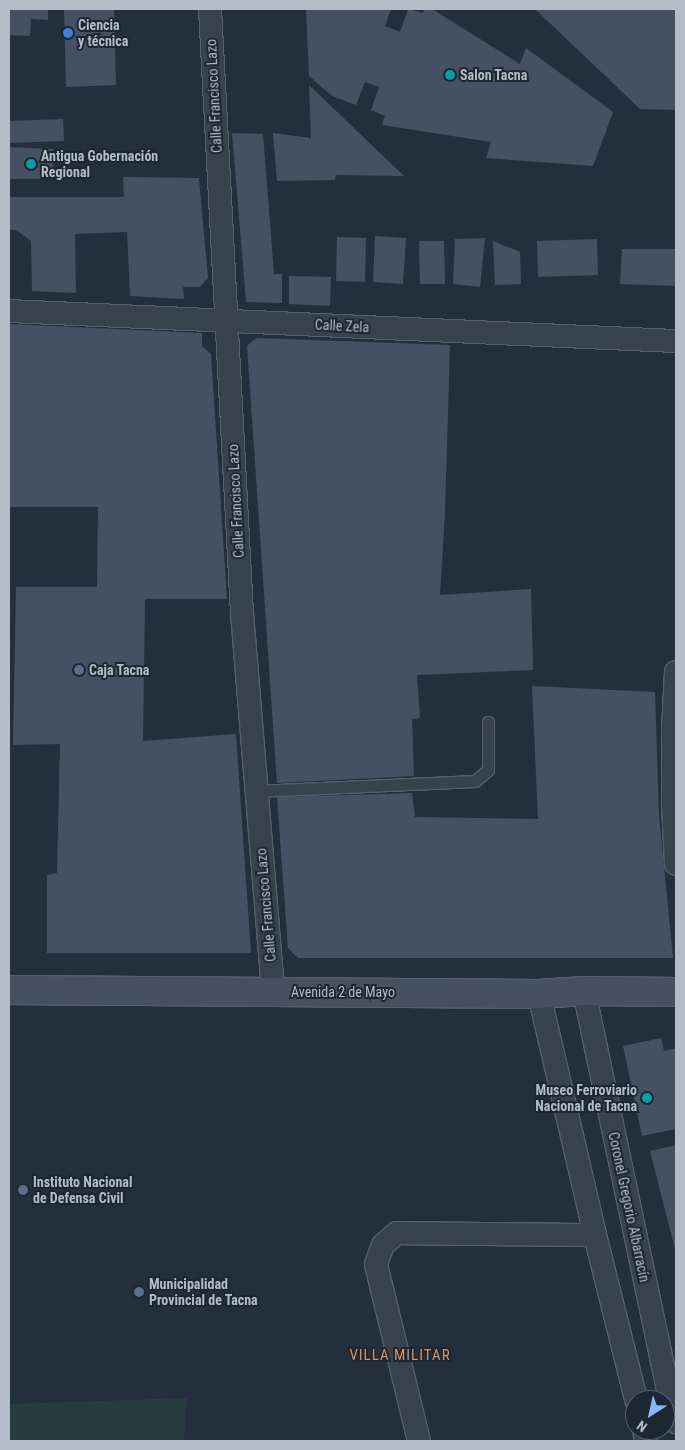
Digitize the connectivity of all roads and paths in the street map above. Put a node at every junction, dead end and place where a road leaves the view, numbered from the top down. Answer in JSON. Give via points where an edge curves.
{"nodes":[{"id":1,"x":210,"y":9,"type":"edge"},
{"id":2,"x":9,"y":311,"type":"edge"},
{"id":3,"x":227,"y":321,"type":"junction"},
{"id":4,"x":676,"y":341,"type":"edge"},
{"id":5,"x":676,"y":672,"type":"edge"},
{"id":6,"x":488,"y":722,"type":"dead end"},
{"id":7,"x":256,"y":792,"type":"junction"},
{"id":8,"x":676,"y":857,"type":"edge"},
{"id":9,"x":9,"y":990,"type":"edge"},
{"id":10,"x":584,"y":991,"type":"junction"},
{"id":11,"x":273,"y":992,"type":"junction"},
{"id":12,"x":676,"y":992,"type":"edge"},
{"id":13,"x":539,"y":994,"type":"junction"},
{"id":14,"x":595,"y":1235,"type":"junction"},
{"id":15,"x":634,"y":1390,"type":"edge"},
{"id":16,"x":676,"y":1422,"type":"edge"},
{"id":17,"x":419,"y":1441,"type":"edge"}],
"edges":[{"from":1,"to":3,"type":"street","name":"Calle Francisco Lazo"},
{"from":2,"to":3,"type":"street","name":"Calle Zela"},
{"from":3,"to":4,"type":"street","name":"Calle Zela"},
{"from":3,"to":7,"type":"street","name":"Calle Francisco Lazo","via":[[242,612]]},
{"from":5,"to":8,"type":"street","via":[[673,729]]},
{"from":6,"to":7,"type":"lane","via":[[488,770],[475,781]]},
{"from":7,"to":11,"type":"street","name":"Calle Francisco Lazo"},
{"from":9,"to":11,"type":"street","name":"Avenida 2 de Mayo"},
{"from":10,"to":12,"type":"street","name":"Avenida 2 de Mayo"},
{"from":10,"to":13,"type":"street","name":"Avenida 2 de Mayo"},
{"from":10,"to":16,"type":"street","name":"Coronel Gregorio Albarracín"},
{"from":11,"to":13,"type":"street","name":"Avenida 2 de Mayo"},
{"from":13,"to":14,"type":"street"},
{"from":14,"to":15,"type":"street"},
{"from":14,"to":17,"type":"street","via":[[397,1233],[383,1245],[376,1264]]}]}
